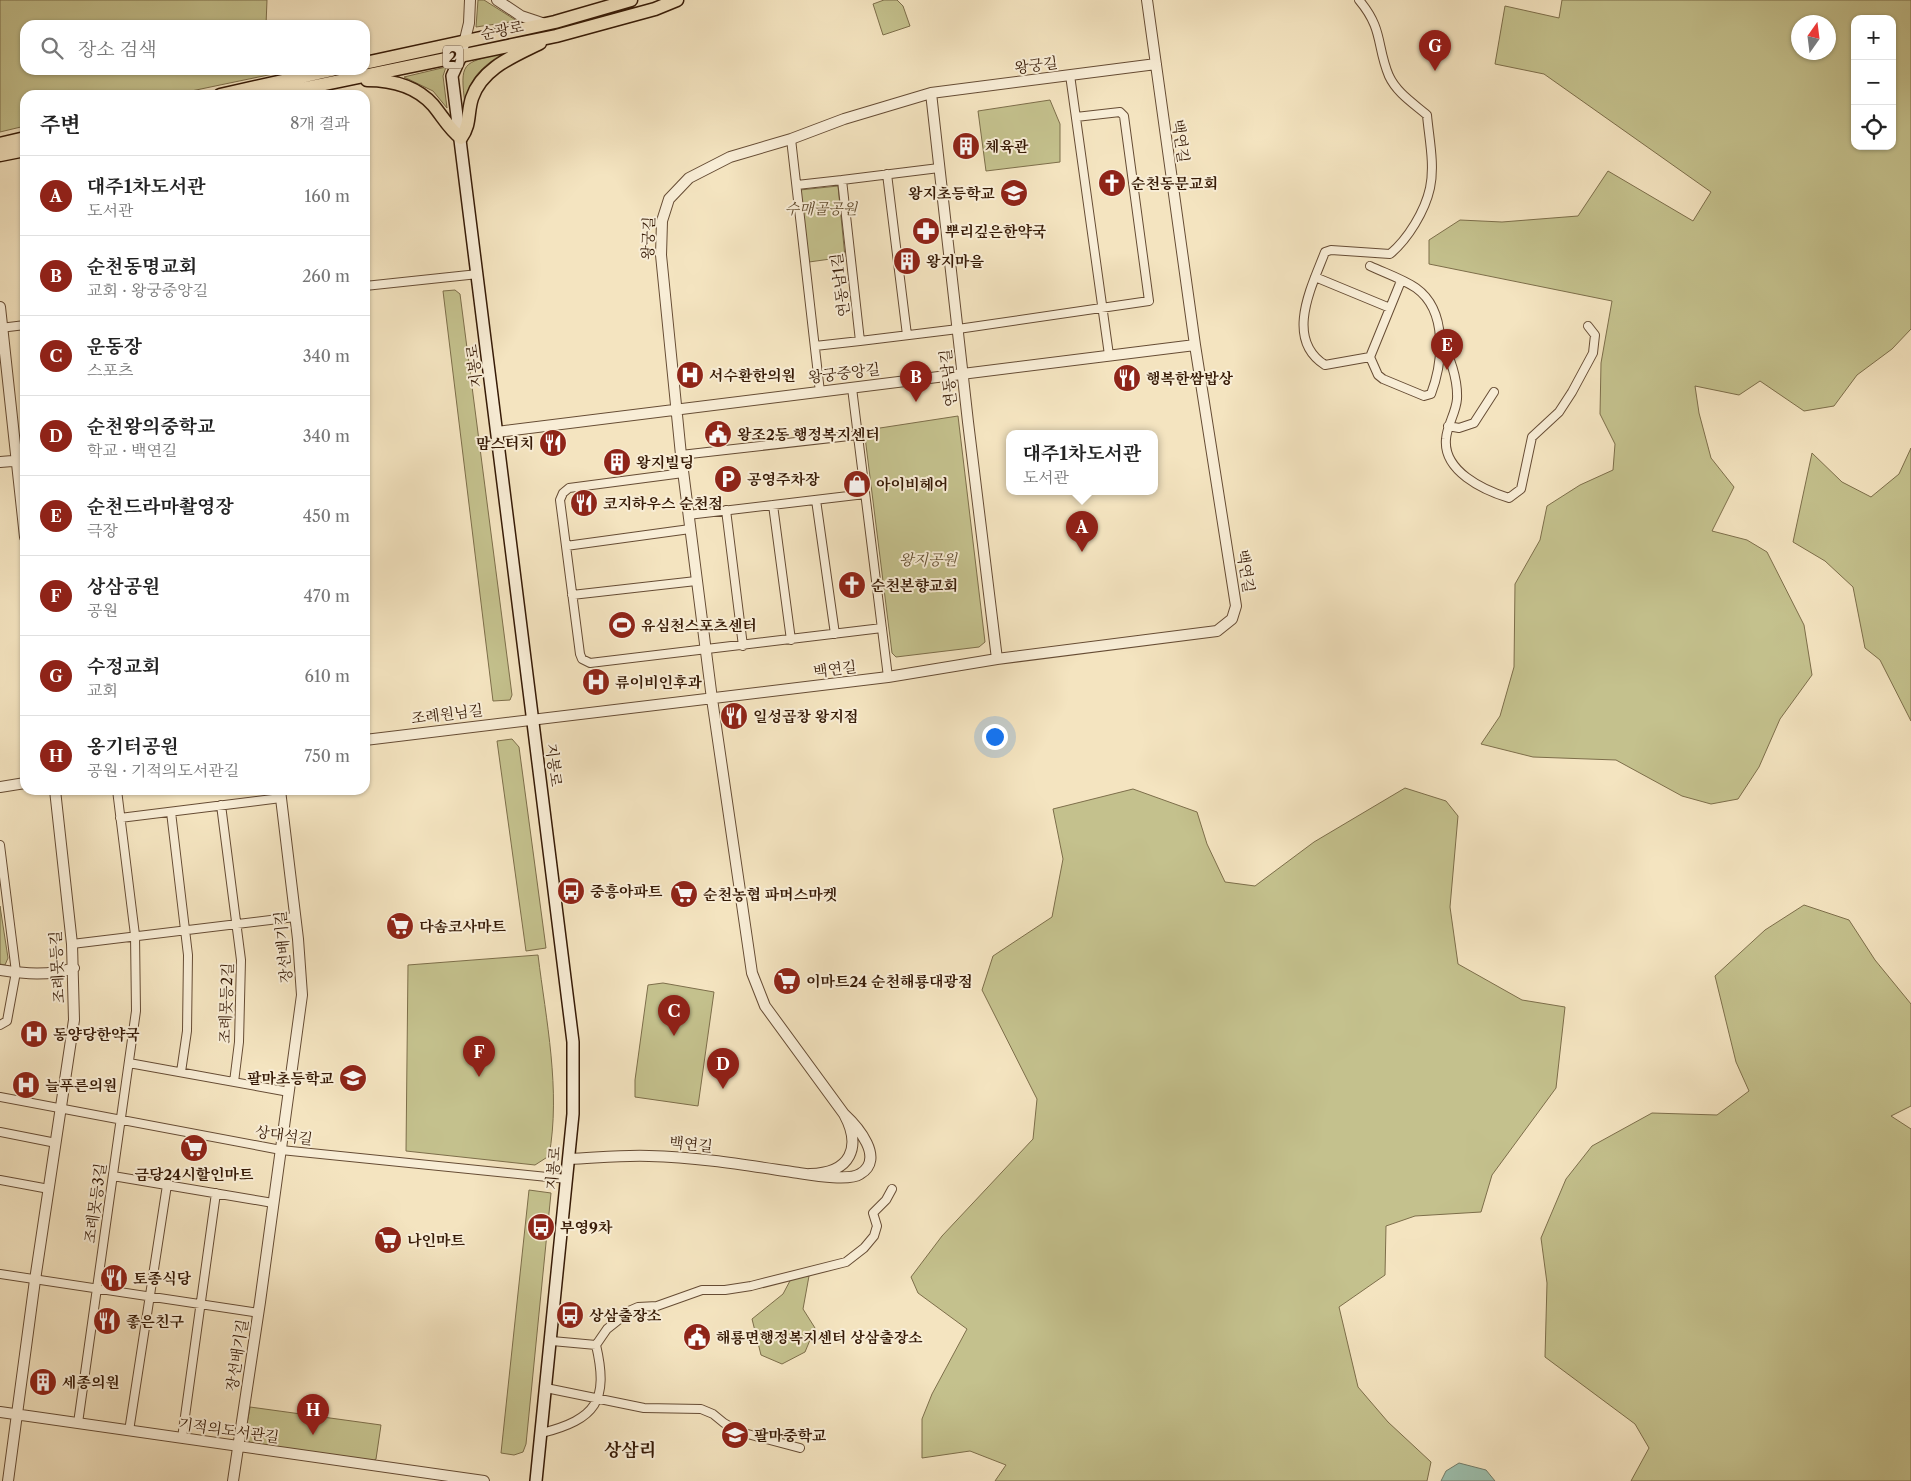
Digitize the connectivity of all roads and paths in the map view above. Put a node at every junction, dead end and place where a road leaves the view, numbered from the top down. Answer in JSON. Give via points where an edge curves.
{"nodes":[{"id":1,"x":470,"y":0,"type":"edge"},
{"id":2,"x":497,"y":0,"type":"edge"},
{"id":3,"x":632,"y":0,"type":"edge"},
{"id":4,"x":677,"y":0,"type":"edge"},
{"id":5,"x":1147,"y":0,"type":"edge"},
{"id":6,"x":1359,"y":0,"type":"edge"},
{"id":7,"x":545,"y":24,"type":"junction"},
{"id":8,"x":556,"y":36,"type":"junction"},
{"id":9,"x":466,"y":40,"type":"junction"},
{"id":10,"x":461,"y":56,"type":"junction"},
{"id":11,"x":370,"y":62,"type":"edge"},
{"id":12,"x":1156,"y":64,"type":"junction"},
{"id":13,"x":370,"y":74,"type":"edge"},
{"id":14,"x":310,"y":75,"type":"edge"},
{"id":15,"x":365,"y":75,"type":"edge"},
{"id":16,"x":1070,"y":75,"type":"junction"},
{"id":17,"x":350,"y":78,"type":"junction"},
{"id":18,"x":242,"y":90,"type":"edge"},
{"id":19,"x":295,"y":90,"type":"edge"},
{"id":20,"x":931,"y":92,"type":"junction"},
{"id":21,"x":1076,"y":118,"type":"junction"},
{"id":22,"x":460,"y":138,"type":"junction"},
{"id":23,"x":20,"y":139,"type":"edge"},
{"id":24,"x":792,"y":139,"type":"junction"},
{"id":25,"x":0,"y":144,"type":"edge"},
{"id":26,"x":20,"y":151,"type":"edge"},
{"id":27,"x":0,"y":155,"type":"edge"},
{"id":28,"x":939,"y":168,"type":"junction"},
{"id":29,"x":887,"y":174,"type":"junction"},
{"id":30,"x":842,"y":180,"type":"junction"},
{"id":31,"x":797,"y":186,"type":"junction"},
{"id":32,"x":1370,"y":266,"type":"dead end"},
{"id":33,"x":478,"y":274,"type":"junction"},
{"id":34,"x":1315,"y":276,"type":"junction"},
{"id":35,"x":1401,"y":281,"type":"junction"},
{"id":36,"x":370,"y":285,"type":"edge"},
{"id":37,"x":0,"y":307,"type":"edge"},
{"id":38,"x":1102,"y":308,"type":"junction"},
{"id":39,"x":1390,"y":308,"type":"junction"},
{"id":40,"x":20,"y":326,"type":"edge"},
{"id":41,"x":1588,"y":326,"type":"dead end"},
{"id":42,"x":1,"y":328,"type":"edge"},
{"id":43,"x":958,"y":329,"type":"junction"},
{"id":44,"x":907,"y":335,"type":"junction"},
{"id":45,"x":1440,"y":340,"type":"junction"},
{"id":46,"x":860,"y":341,"type":"junction"},
{"id":47,"x":1195,"y":344,"type":"junction"},
{"id":48,"x":815,"y":346,"type":"junction"},
{"id":49,"x":1109,"y":355,"type":"junction"},
{"id":50,"x":1370,"y":357,"type":"junction"},
{"id":51,"x":963,"y":374,"type":"junction"},
{"id":52,"x":852,"y":388,"type":"junction"},
{"id":53,"x":820,"y":392,"type":"junction"},
{"id":54,"x":1494,"y":392,"type":"dead end"},
{"id":55,"x":677,"y":410,"type":"junction"},
{"id":56,"x":1448,"y":426,"type":"junction"},
{"id":57,"x":498,"y":432,"type":"junction"},
{"id":58,"x":858,"y":435,"type":"junction"},
{"id":59,"x":20,"y":453,"type":"edge"},
{"id":60,"x":680,"y":455,"type":"junction"},
{"id":61,"x":20,"y":460,"type":"edge"},
{"id":62,"x":0,"y":462,"type":"edge"},
{"id":63,"x":683,"y":473,"type":"junction"},
{"id":64,"x":865,"y":494,"type":"junction"},
{"id":65,"x":816,"y":500,"type":"junction"},
{"id":66,"x":773,"y":505,"type":"junction"},
{"id":67,"x":726,"y":510,"type":"junction"},
{"id":68,"x":688,"y":515,"type":"junction"},
{"id":69,"x":690,"y":529,"type":"junction"},
{"id":70,"x":566,"y":546,"type":"junction"},
{"id":71,"x":696,"y":581,"type":"junction"},
{"id":72,"x":572,"y":594,"type":"junction"},
{"id":73,"x":882,"y":628,"type":"junction"},
{"id":74,"x":835,"y":634,"type":"junction"},
{"id":75,"x":791,"y":640,"type":"junction"},
{"id":76,"x":743,"y":646,"type":"junction"},
{"id":77,"x":706,"y":649,"type":"junction"},
{"id":78,"x":998,"y":659,"type":"junction"},
{"id":79,"x":888,"y":677,"type":"junction"},
{"id":80,"x":712,"y":699,"type":"junction"},
{"id":81,"x":533,"y":718,"type":"junction"},
{"id":82,"x":370,"y":739,"type":"edge"},
{"id":83,"x":20,"y":784,"type":"edge"},
{"id":84,"x":0,"y":786,"type":"edge"},
{"id":85,"x":56,"y":795,"type":"edge"},
{"id":86,"x":118,"y":795,"type":"edge"},
{"id":87,"x":276,"y":795,"type":"edge"},
{"id":88,"x":281,"y":795,"type":"edge"},
{"id":89,"x":221,"y":805,"type":"junction"},
{"id":90,"x":171,"y":812,"type":"junction"},
{"id":91,"x":120,"y":818,"type":"junction"},
{"id":92,"x":0,"y":845,"type":"edge"},
{"id":93,"x":295,"y":917,"type":"junction"},
{"id":94,"x":238,"y":924,"type":"junction"},
{"id":95,"x":186,"y":930,"type":"junction"},
{"id":96,"x":134,"y":937,"type":"junction"},
{"id":97,"x":72,"y":944,"type":"junction"},
{"id":98,"x":74,"y":968,"type":"junction"},
{"id":99,"x":0,"y":970,"type":"edge"},
{"id":100,"x":16,"y":972,"type":"junction"},
{"id":101,"x":0,"y":1025,"type":"edge"},
{"id":102,"x":129,"y":1063,"type":"junction"},
{"id":103,"x":181,"y":1072,"type":"junction"},
{"id":104,"x":234,"y":1082,"type":"junction"},
{"id":105,"x":288,"y":1092,"type":"junction"},
{"id":106,"x":0,"y":1097,"type":"edge"},
{"id":107,"x":61,"y":1109,"type":"junction"},
{"id":108,"x":844,"y":1114,"type":"junction"},
{"id":109,"x":121,"y":1120,"type":"junction"},
{"id":110,"x":0,"y":1132,"type":"edge"},
{"id":111,"x":56,"y":1142,"type":"junction"},
{"id":112,"x":281,"y":1150,"type":"junction"},
{"id":113,"x":569,"y":1160,"type":"junction"},
{"id":114,"x":810,"y":1174,"type":"junction"},
{"id":115,"x":113,"y":1176,"type":"junction"},
{"id":116,"x":567,"y":1179,"type":"junction"},
{"id":117,"x":0,"y":1180,"type":"edge"},
{"id":118,"x":167,"y":1185,"type":"junction"},
{"id":119,"x":49,"y":1189,"type":"junction"},
{"id":120,"x":892,"y":1189,"type":"dead end"},
{"id":121,"x":216,"y":1193,"type":"junction"},
{"id":122,"x":273,"y":1203,"type":"junction"},
{"id":123,"x":0,"y":1274,"type":"edge"},
{"id":124,"x":34,"y":1280,"type":"junction"},
{"id":125,"x":97,"y":1289,"type":"junction"},
{"id":126,"x":150,"y":1297,"type":"junction"},
{"id":127,"x":200,"y":1304,"type":"junction"},
{"id":128,"x":259,"y":1313,"type":"junction"},
{"id":129,"x":552,"y":1341,"type":"junction"},
{"id":130,"x":596,"y":1345,"type":"junction"},
{"id":131,"x":546,"y":1388,"type":"junction"},
{"id":132,"x":598,"y":1400,"type":"junction"},
{"id":133,"x":0,"y":1412,"type":"edge"},
{"id":134,"x":16,"y":1414,"type":"junction"},
{"id":135,"x":78,"y":1423,"type":"junction"},
{"id":136,"x":129,"y":1430,"type":"junction"},
{"id":137,"x":542,"y":1433,"type":"junction"},
{"id":138,"x":182,"y":1438,"type":"junction"},
{"id":139,"x":239,"y":1446,"type":"junction"},
{"id":140,"x":800,"y":1448,"type":"dead end"},
{"id":141,"x":8,"y":1481,"type":"edge"},
{"id":142,"x":234,"y":1481,"type":"edge"},
{"id":143,"x":484,"y":1481,"type":"edge"},
{"id":144,"x":536,"y":1481,"type":"edge"}],
"edges":[{"from":1,"to":9,"type":"street"},
{"from":2,"to":7,"type":"street","via":[[521,16]]},
{"from":3,"to":7,"type":"main road","name":"순광로","number":"2"},
{"from":4,"to":8,"type":"main road","name":"순광로","number":"2","via":[[646,12]]},
{"from":5,"to":12,"type":"street","name":"백연길"},
{"from":6,"to":34,"type":"street","via":[[1375,22],[1390,77],[1399,91],[1427,114],[1430,189],[1404,243],[1390,254],[1331,250],[1325,252]]},
{"from":7,"to":9,"type":"main road","name":"순광로","number":"2"},
{"from":8,"to":10,"type":"main road","name":"순광로","number":"2"},
{"from":8,"to":22,"type":"main road","via":[[502,62],[487,73],[472,98],[468,128]]},
{"from":9,"to":10,"type":"street"},
{"from":9,"to":11,"type":"main road","name":"순광로","number":"2"},
{"from":10,"to":13,"type":"main road","name":"순광로","number":"2"},
{"from":10,"to":22,"type":"main road","name":"지봉로","via":[[452,76]]},
{"from":12,"to":16,"type":"street","name":"왕궁길"},
{"from":12,"to":47,"type":"street","name":"백연길"},
{"from":14,"to":18,"type":"main road"},
{"from":15,"to":17,"type":"main road","name":"순광로","number":"2"},
{"from":16,"to":20,"type":"street","name":"왕궁길"},
{"from":16,"to":21,"type":"street"},
{"from":17,"to":19,"type":"main road","name":"순광로","number":"2"},
{"from":17,"to":22,"type":"main road","via":[[401,83],[432,104]]},
{"from":20,"to":24,"type":"street","name":"왕궁길"},
{"from":20,"to":28,"type":"street","name":"연동남길"},
{"from":21,"to":38,"type":"street"},
{"from":21,"to":38,"type":"street","via":[[1120,112],[1124,116],[1149,301]]},
{"from":22,"to":33,"type":"main road","name":"지봉로"},
{"from":23,"to":25,"type":"main road"},
{"from":24,"to":31,"type":"street"},
{"from":24,"to":55,"type":"street","name":"왕궁길","via":[[730,156],[709,166],[684,181],[668,199],[662,220],[661,256]]},
{"from":26,"to":27,"type":"main road"},
{"from":28,"to":29,"type":"street"},
{"from":28,"to":43,"type":"street","name":"연동남길"},
{"from":29,"to":30,"type":"street"},
{"from":29,"to":44,"type":"street"},
{"from":30,"to":31,"type":"street"},
{"from":30,"to":46,"type":"street","name":"연동남1길"},
{"from":31,"to":48,"type":"street"},
{"from":32,"to":35,"type":"street"},
{"from":33,"to":36,"type":"street"},
{"from":33,"to":57,"type":"main road","name":"지봉로"},
{"from":34,"to":39,"type":"street"},
{"from":34,"to":50,"type":"street","via":[[1306,299],[1303,323],[1308,344],[1317,360],[1325,365]]},
{"from":35,"to":39,"type":"street"},
{"from":35,"to":45,"type":"street","via":[[1424,295],[1439,326]]},
{"from":37,"to":42,"type":"street"},
{"from":38,"to":43,"type":"street"},
{"from":38,"to":49,"type":"street"},
{"from":39,"to":50,"type":"street"},
{"from":40,"to":42,"type":"street"},
{"from":41,"to":56,"type":"street","via":[[1595,335],[1593,353],[1559,412],[1532,437],[1521,489],[1516,494],[1509,498],[1503,496],[1460,472],[1449,458]]},
{"from":42,"to":59,"type":"street"},
{"from":43,"to":44,"type":"street"},
{"from":43,"to":51,"type":"street","name":"연동남길"},
{"from":44,"to":46,"type":"street"},
{"from":45,"to":50,"type":"street","via":[[1436,380],[1431,394],[1424,396],[1383,379]]},
{"from":45,"to":56,"type":"street","via":[[1446,350],[1457,394]]},
{"from":46,"to":48,"type":"street"},
{"from":47,"to":49,"type":"street","name":"왕궁중앙길"},
{"from":47,"to":78,"type":"street","name":"백연길","via":[[1236,606],[1232,619],[1218,631]]},
{"from":48,"to":53,"type":"street"},
{"from":49,"to":51,"type":"street","name":"왕궁중앙길"},
{"from":51,"to":52,"type":"street","name":"왕궁중앙길"},
{"from":51,"to":78,"type":"street","name":"연동남길"},
{"from":52,"to":53,"type":"street","name":"왕궁중앙길"},
{"from":52,"to":58,"type":"street"},
{"from":53,"to":55,"type":"street","name":"왕궁중앙길"},
{"from":54,"to":56,"type":"street","via":[[1474,423],[1459,428]]},
{"from":55,"to":57,"type":"street","name":"왕궁중앙길"},
{"from":55,"to":60,"type":"street","name":"왕궁길"},
{"from":57,"to":81,"type":"main road","name":"지봉로"},
{"from":58,"to":60,"type":"street"},
{"from":58,"to":64,"type":"street"},
{"from":60,"to":63,"type":"street","name":"왕궁길"},
{"from":61,"to":62,"type":"street"},
{"from":63,"to":68,"type":"street","name":"왕궁길"},
{"from":63,"to":70,"type":"street","via":[[565,490],[560,500]]},
{"from":64,"to":65,"type":"street"},
{"from":64,"to":73,"type":"street"},
{"from":65,"to":66,"type":"street"},
{"from":65,"to":74,"type":"street"},
{"from":66,"to":67,"type":"street"},
{"from":66,"to":75,"type":"street"},
{"from":67,"to":68,"type":"street"},
{"from":67,"to":76,"type":"street"},
{"from":68,"to":69,"type":"street","name":"왕궁길"},
{"from":69,"to":70,"type":"street"},
{"from":69,"to":71,"type":"street","name":"왕궁길"},
{"from":70,"to":72,"type":"street"},
{"from":71,"to":72,"type":"street"},
{"from":71,"to":77,"type":"street","name":"왕궁길"},
{"from":72,"to":77,"type":"street","via":[[580,654],[587,662]]},
{"from":73,"to":74,"type":"street"},
{"from":73,"to":79,"type":"street"},
{"from":74,"to":75,"type":"street"},
{"from":75,"to":76,"type":"street"},
{"from":76,"to":77,"type":"street"},
{"from":77,"to":80,"type":"street","name":"왕궁길"},
{"from":78,"to":79,"type":"street","name":"백연길"},
{"from":79,"to":80,"type":"street","name":"백연길"},
{"from":80,"to":81,"type":"street","name":"백연길"},
{"from":80,"to":108,"type":"street","name":"백연길","via":[[749,957],[758,991],[776,1024]]},
{"from":81,"to":82,"type":"street","name":"조례원님길"},
{"from":81,"to":113,"type":"main road","name":"지봉로","via":[[571,1019],[573,1114]]},
{"from":83,"to":84,"type":"street"},
{"from":85,"to":97,"type":"street","name":"조례못등길"},
{"from":86,"to":91,"type":"street"},
{"from":87,"to":89,"type":"street","name":"장선배기길"},
{"from":88,"to":93,"type":"street","name":"장선배기길"},
{"from":89,"to":90,"type":"street","name":"장선배기길"},
{"from":89,"to":94,"type":"street","name":"조례못등2길"},
{"from":90,"to":91,"type":"street","name":"장선배기길"},
{"from":90,"to":95,"type":"street"},
{"from":91,"to":96,"type":"street"},
{"from":92,"to":100,"type":"street"},
{"from":93,"to":94,"type":"street"},
{"from":93,"to":105,"type":"street","name":"장선배기길","via":[[302,995]]},
{"from":94,"to":95,"type":"street"},
{"from":94,"to":104,"type":"street","name":"조례못등2길","via":[[242,1004]]},
{"from":95,"to":96,"type":"street"},
{"from":95,"to":103,"type":"street","via":[[190,989]]},
{"from":96,"to":97,"type":"street"},
{"from":96,"to":102,"type":"street","via":[[136,1011]]},
{"from":97,"to":98,"type":"street","name":"조례못등길"},
{"from":98,"to":100,"type":"street","via":[[60,973]]},
{"from":98,"to":107,"type":"street","name":"조례못등길","via":[[74,1020]]},
{"from":99,"to":100,"type":"street"},
{"from":100,"to":101,"type":"street","via":[[7,1021]]},
{"from":102,"to":103,"type":"street"},
{"from":102,"to":109,"type":"street"},
{"from":103,"to":104,"type":"street"},
{"from":104,"to":105,"type":"street"},
{"from":105,"to":112,"type":"street","name":"장선배기길"},
{"from":106,"to":107,"type":"street","name":"상대석길"},
{"from":107,"to":109,"type":"street","name":"상대석길"},
{"from":107,"to":111,"type":"street","name":"조례못등길"},
{"from":108,"to":114,"type":"street","name":"백연길","via":[[854,1138],[848,1157],[834,1169]]},
{"from":108,"to":114,"type":"street","name":"백연길","via":[[868,1145],[869,1160],[865,1170],[852,1177]]},
{"from":109,"to":112,"type":"street","name":"상대석길"},
{"from":109,"to":115,"type":"street","name":"조례못등3길"},
{"from":110,"to":111,"type":"street"},
{"from":111,"to":119,"type":"street","name":"조례못등길"},
{"from":112,"to":116,"type":"street","name":"상대석길"},
{"from":112,"to":122,"type":"street","name":"장선배기길"},
{"from":113,"to":114,"type":"street","name":"백연길","via":[[673,1157]]},
{"from":113,"to":116,"type":"main road","name":"지봉로"},
{"from":115,"to":118,"type":"street"},
{"from":115,"to":125,"type":"street","name":"조례못등3길"},
{"from":116,"to":129,"type":"main road","name":"지봉로"},
{"from":117,"to":119,"type":"street"},
{"from":118,"to":121,"type":"street"},
{"from":118,"to":126,"type":"street"},
{"from":119,"to":124,"type":"street","name":"조례못등길"},
{"from":120,"to":130,"type":"street","via":[[873,1213],[877,1226],[874,1236],[846,1262],[751,1286],[702,1290],[657,1306],[638,1307],[607,1328]]},
{"from":121,"to":122,"type":"street"},
{"from":121,"to":127,"type":"street"},
{"from":122,"to":128,"type":"street","name":"장선배기길"},
{"from":123,"to":124,"type":"street"},
{"from":124,"to":125,"type":"street"},
{"from":124,"to":134,"type":"street","name":"조례못등길"},
{"from":125,"to":126,"type":"street"},
{"from":125,"to":135,"type":"street","name":"조례못등3길"},
{"from":126,"to":127,"type":"street"},
{"from":126,"to":136,"type":"street"},
{"from":127,"to":128,"type":"street"},
{"from":127,"to":138,"type":"street"},
{"from":128,"to":139,"type":"street","name":"장선배기길"},
{"from":129,"to":130,"type":"street"},
{"from":129,"to":131,"type":"main road","name":"지봉로"},
{"from":130,"to":132,"type":"street","via":[[602,1367]]},
{"from":131,"to":132,"type":"street"},
{"from":131,"to":137,"type":"main road","name":"지봉로"},
{"from":132,"to":137,"type":"street","via":[[589,1412],[570,1426]]},
{"from":132,"to":140,"type":"street","via":[[644,1408],[701,1409],[740,1432]]},
{"from":133,"to":134,"type":"street","name":"기적의도서관길"},
{"from":134,"to":135,"type":"street","name":"기적의도서관길"},
{"from":134,"to":141,"type":"street","name":"조례못등길"},
{"from":135,"to":136,"type":"street","name":"기적의도서관길"},
{"from":136,"to":138,"type":"street","name":"기적의도서관길"},
{"from":137,"to":144,"type":"main road","name":"지봉로"},
{"from":138,"to":139,"type":"street","name":"기적의도서관길"},
{"from":139,"to":142,"type":"street","name":"장선배기길"},
{"from":139,"to":143,"type":"street","name":"기적의도서관길"}]}
